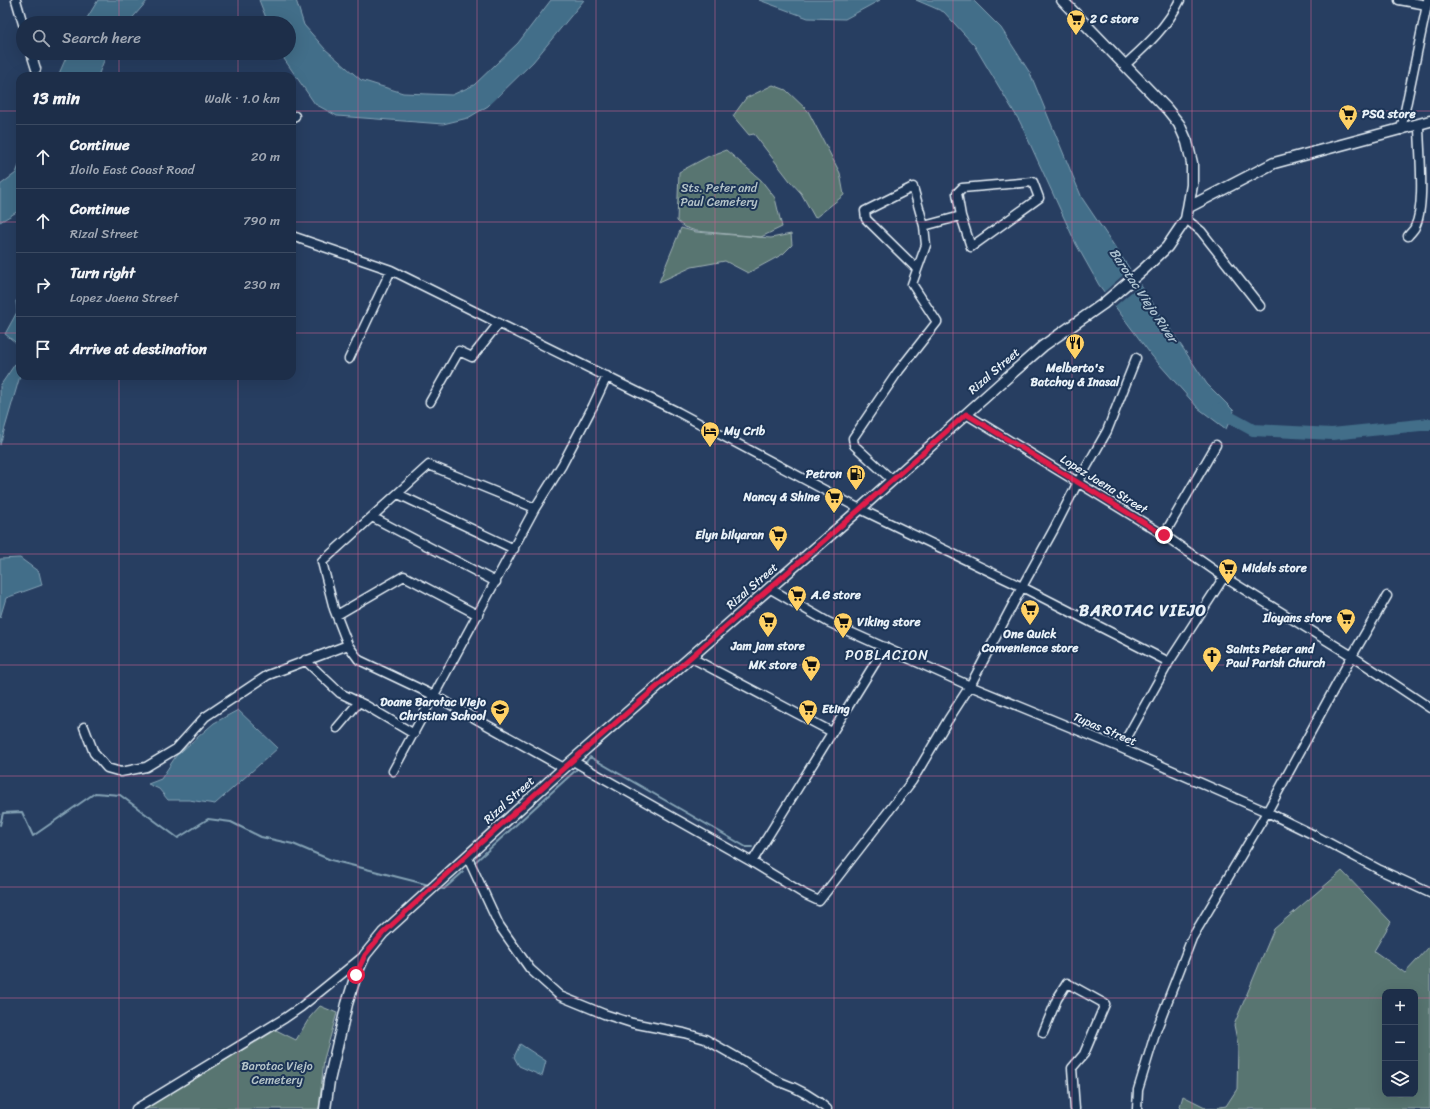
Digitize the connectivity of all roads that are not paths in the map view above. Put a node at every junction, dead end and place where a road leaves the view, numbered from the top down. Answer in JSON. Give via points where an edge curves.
{"nodes":[{"id":1,"x":16,"y":0,"type":"edge"},
{"id":2,"x":1062,"y":0,"type":"edge"},
{"id":3,"x":1180,"y":0,"type":"edge"},
{"id":4,"x":1399,"y":0,"type":"edge"},
{"id":5,"x":1428,"y":2,"type":"edge"},
{"id":6,"x":21,"y":16,"type":"edge"},
{"id":7,"x":33,"y":60,"type":"edge"},
{"id":8,"x":1125,"y":65,"type":"junction"},
{"id":9,"x":36,"y":69,"type":"dead end"},
{"id":10,"x":1430,"y":121,"type":"edge"},
{"id":11,"x":1419,"y":124,"type":"junction"},
{"id":12,"x":1401,"y":130,"type":"junction"},
{"id":13,"x":1189,"y":207,"type":"junction"},
{"id":14,"x":961,"y":216,"type":"junction"},
{"id":15,"x":1186,"y":219,"type":"junction"},
{"id":16,"x":924,"y":226,"type":"junction"},
{"id":17,"x":1408,"y":236,"type":"dead end"},
{"id":18,"x":296,"y":237,"type":"edge"},
{"id":19,"x":916,"y":269,"type":"junction"},
{"id":20,"x":391,"y":270,"type":"junction"},
{"id":21,"x":1260,"y":306,"type":"dead end"},
{"id":22,"x":499,"y":323,"type":"junction"},
{"id":23,"x":1136,"y":358,"type":"dead end"},
{"id":24,"x":349,"y":359,"type":"dead end"},
{"id":25,"x":607,"y":376,"type":"junction"},
{"id":26,"x":430,"y":402,"type":"dead end"},
{"id":27,"x":966,"y":414,"type":"junction"},
{"id":28,"x":1216,"y":445,"type":"dead end"},
{"id":29,"x":892,"y":480,"type":"junction"},
{"id":30,"x":1078,"y":482,"type":"junction"},
{"id":31,"x":398,"y":494,"type":"junction"},
{"id":32,"x":535,"y":508,"type":"junction"},
{"id":33,"x":860,"y":509,"type":"junction"},
{"id":34,"x":372,"y":517,"type":"junction"},
{"id":35,"x":1164,"y":535,"type":"junction"},
{"id":36,"x":514,"y":549,"type":"junction"},
{"id":37,"x":1224,"y":577,"type":"junction"},
{"id":38,"x":496,"y":582,"type":"junction"},
{"id":39,"x":1022,"y":587,"type":"junction"},
{"id":40,"x":769,"y":588,"type":"junction"},
{"id":41,"x":1387,"y":596,"type":"dead end"},
{"id":42,"x":337,"y":615,"type":"junction"},
{"id":43,"x":478,"y":615,"type":"junction"},
{"id":44,"x":348,"y":645,"type":"junction"},
{"id":45,"x":885,"y":647,"type":"junction"},
{"id":46,"x":1352,"y":656,"type":"junction"},
{"id":47,"x":690,"y":657,"type":"junction"},
{"id":48,"x":305,"y":660,"type":"junction"},
{"id":49,"x":1169,"y":662,"type":"junction"},
{"id":50,"x":970,"y":686,"type":"junction"},
{"id":51,"x":435,"y":696,"type":"junction"},
{"id":52,"x":359,"y":702,"type":"junction"},
{"id":53,"x":1430,"y":708,"type":"edge"},
{"id":54,"x":84,"y":727,"type":"dead end"},
{"id":55,"x":337,"y":728,"type":"dead end"},
{"id":56,"x":832,"y":732,"type":"junction"},
{"id":57,"x":414,"y":734,"type":"junction"},
{"id":58,"x":1121,"y":748,"type":"junction"},
{"id":59,"x":572,"y":761,"type":"junction"},
{"id":60,"x":564,"y":768,"type":"junction"},
{"id":61,"x":394,"y":771,"type":"dead end"},
{"id":62,"x":1267,"y":812,"type":"junction"},
{"id":63,"x":466,"y":856,"type":"junction"},
{"id":64,"x":752,"y":862,"type":"junction"},
{"id":65,"x":1430,"y":892,"type":"edge"},
{"id":66,"x":365,"y":955,"type":"junction"},
{"id":67,"x":1043,"y":1033,"type":"dead end"},
{"id":68,"x":136,"y":1109,"type":"edge"},
{"id":69,"x":325,"y":1109,"type":"edge"},
{"id":70,"x":827,"y":1109,"type":"edge"},
{"id":71,"x":1075,"y":1109,"type":"edge"},
{"id":72,"x":1137,"y":1109,"type":"edge"}],
"edges":[{"from":1,"to":6,"type":"street"},
{"from":2,"to":8,"type":"main road","name":"Rizal Street"},
{"from":3,"to":8,"type":"street","via":[[1161,30]]},
{"from":4,"to":5,"type":"street"},
{"from":5,"to":12,"type":"street"},
{"from":7,"to":9,"type":"street"},
{"from":8,"to":13,"type":"main road","name":"Rizal Street","via":[[1179,124],[1192,163]]},
{"from":10,"to":11,"type":"main road"},
{"from":11,"to":12,"type":"main road"},
{"from":11,"to":17,"type":"street","via":[[1420,213],[1415,227]]},
{"from":12,"to":13,"type":"main road","via":[[1274,163]]},
{"from":13,"to":15,"type":"main road","name":"Rizal Street"},
{"from":14,"to":14,"type":"street","via":[[957,193],[962,188],[1032,182],[1039,198],[971,247]]},
{"from":14,"to":16,"type":"street"},
{"from":15,"to":21,"type":"street","via":[[1201,231]]},
{"from":15,"to":27,"type":"main road","name":"Rizal Street","via":[[1167,247],[1144,269],[1103,304],[1043,346]]},
{"from":16,"to":19,"type":"street","via":[[926,245]]},
{"from":16,"to":19,"type":"street","via":[[913,187],[865,211],[866,218]]},
{"from":18,"to":20,"type":"street"},
{"from":19,"to":29,"type":"street","via":[[912,284],[937,322],[897,373],[853,438],[854,445]]},
{"from":20,"to":22,"type":"street"},
{"from":20,"to":24,"type":"street"},
{"from":22,"to":25,"type":"street"},
{"from":22,"to":26,"type":"street","via":[[472,357],[459,351]]},
{"from":23,"to":30,"type":"street","via":[[1107,431]]},
{"from":25,"to":32,"type":"street","via":[[562,465]]},
{"from":25,"to":33,"type":"street"},
{"from":27,"to":29,"type":"main road","name":"Rizal Street"},
{"from":27,"to":30,"type":"street","name":"Lopez Jaena Street"},
{"from":28,"to":35,"type":"street"},
{"from":29,"to":33,"type":"main road","name":"Rizal Street"},
{"from":30,"to":35,"type":"street","name":"Lopez Jaena Street"},
{"from":30,"to":39,"type":"street"},
{"from":31,"to":32,"type":"street","via":[[429,465]]},
{"from":31,"to":34,"type":"street"},
{"from":31,"to":36,"type":"street"},
{"from":32,"to":36,"type":"street"},
{"from":33,"to":39,"type":"street"},
{"from":33,"to":40,"type":"main road","name":"Rizal Street"},
{"from":34,"to":38,"type":"street"},
{"from":34,"to":42,"type":"street","via":[[322,562]]},
{"from":35,"to":37,"type":"street","name":"Lopez Jaena Street"},
{"from":36,"to":38,"type":"street"},
{"from":37,"to":46,"type":"street","name":"Lopez Jaena Street"},
{"from":37,"to":49,"type":"street"},
{"from":38,"to":43,"type":"street"},
{"from":39,"to":49,"type":"street"},
{"from":39,"to":50,"type":"street"},
{"from":40,"to":45,"type":"street","name":"Tupas Street","via":[[828,622]]},
{"from":40,"to":47,"type":"main road","name":"Rizal Street"},
{"from":41,"to":46,"type":"street"},
{"from":42,"to":43,"type":"street","via":[[404,576]]},
{"from":42,"to":44,"type":"street"},
{"from":43,"to":51,"type":"street"},
{"from":44,"to":48,"type":"street"},
{"from":44,"to":51,"type":"street","via":[[359,660]]},
{"from":45,"to":50,"type":"street","name":"Tupas Street"},
{"from":45,"to":56,"type":"street"},
{"from":46,"to":53,"type":"street","name":"Lopez Jaena Street"},
{"from":46,"to":62,"type":"street"},
{"from":47,"to":56,"type":"street"},
{"from":47,"to":59,"type":"main road","name":"Rizal Street"},
{"from":48,"to":52,"type":"street","via":[[340,693]]},
{"from":48,"to":54,"type":"street","via":[[268,675],[205,717],[176,749],[146,767],[121,772],[108,768],[94,753]]},
{"from":49,"to":58,"type":"street"},
{"from":50,"to":58,"type":"street","name":"Tupas Street"},
{"from":50,"to":64,"type":"street","via":[[912,781],[819,901]]},
{"from":51,"to":57,"type":"street"},
{"from":51,"to":60,"type":"street"},
{"from":52,"to":55,"type":"street"},
{"from":52,"to":57,"type":"street"},
{"from":56,"to":64,"type":"street"},
{"from":57,"to":61,"type":"street"},
{"from":58,"to":62,"type":"street","name":"Tupas Street"},
{"from":59,"to":60,"type":"main road","name":"Rizal Street"},
{"from":59,"to":64,"type":"street"},
{"from":60,"to":63,"type":"main road","name":"Rizal Street"},
{"from":62,"to":65,"type":"street","name":"Tupas Street","via":[[1380,870]]},
{"from":62,"to":72,"type":"street","via":[[1192,938],[1156,1031],[1138,1090]]},
{"from":63,"to":66,"type":"main road","name":"Rizal Street","via":[[383,933]]},
{"from":63,"to":70,"type":"street","via":[[499,925],[530,969],[560,996],[632,1023],[705,1039],[780,1082],[812,1097]]},
{"from":66,"to":68,"type":"street","via":[[285,1018]]},
{"from":66,"to":69,"type":"main road","name":"Rizal Street","via":[[347,1004]]},
{"from":67,"to":71,"type":"street","via":[[1057,999],[1067,983],[1105,1004],[1084,1054],[1072,1068]]}]}
